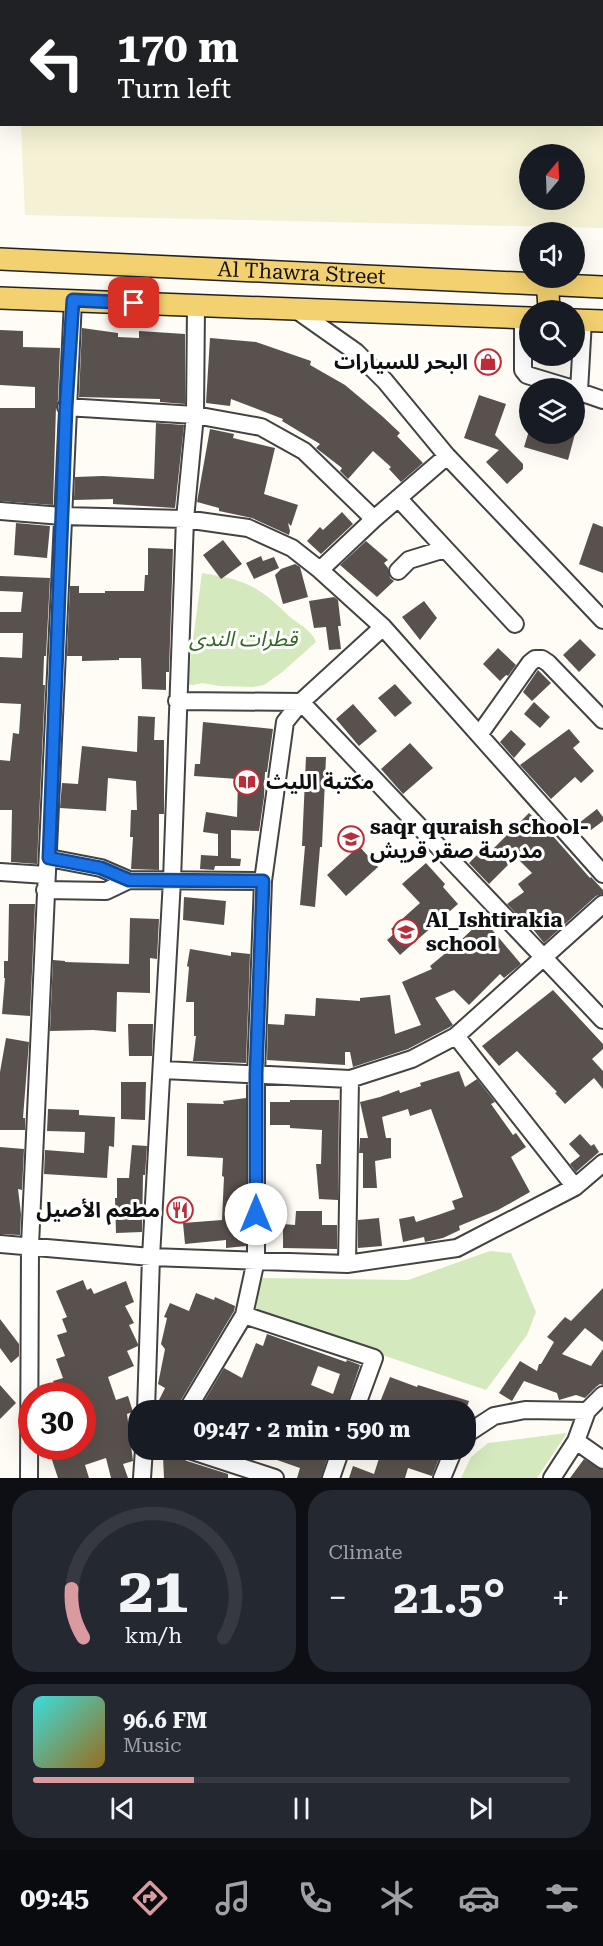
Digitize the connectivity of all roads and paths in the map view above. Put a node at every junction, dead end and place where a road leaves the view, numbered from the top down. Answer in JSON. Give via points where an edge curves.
{"nodes":[{"id":1,"x":0,"y":259,"type":"edge"},
{"id":2,"x":496,"y":283,"type":"junction"},
{"id":3,"x":519,"y":284,"type":"edge"},
{"id":4,"x":585,"y":286,"type":"edge"},
{"id":5,"x":603,"y":287,"type":"edge"},
{"id":6,"x":0,"y":298,"type":"edge"},
{"id":7,"x":73,"y":300,"type":"junction"},
{"id":8,"x":196,"y":305,"type":"junction"},
{"id":9,"x":295,"y":309,"type":"junction"},
{"id":10,"x":497,"y":316,"type":"junction"},
{"id":11,"x":519,"y":318,"type":"edge"},
{"id":12,"x":587,"y":321,"type":"edge"},
{"id":13,"x":523,"y":366,"type":"edge"},
{"id":14,"x":536,"y":378,"type":"edge"},
{"id":15,"x":577,"y":378,"type":"edge"},
{"id":16,"x":585,"y":394,"type":"edge"},
{"id":17,"x":603,"y":400,"type":"edge"},
{"id":18,"x":66,"y":407,"type":"junction"},
{"id":19,"x":195,"y":415,"type":"junction"},
{"id":20,"x":447,"y":456,"type":"junction"},
{"id":21,"x":398,"y":498,"type":"junction"},
{"id":22,"x":0,"y":512,"type":"edge"},
{"id":23,"x":62,"y":516,"type":"junction"},
{"id":24,"x":185,"y":519,"type":"junction"},
{"id":25,"x":374,"y":519,"type":"junction"},
{"id":26,"x":445,"y":549,"type":"junction"},
{"id":27,"x":320,"y":570,"type":"junction"},
{"id":28,"x":398,"y":570,"type":"dead end"},
{"id":29,"x":603,"y":620,"type":"edge"},
{"id":30,"x":515,"y":624,"type":"dead end"},
{"id":31,"x":383,"y":627,"type":"junction"},
{"id":32,"x":177,"y":701,"type":"junction"},
{"id":33,"x":301,"y":702,"type":"junction"},
{"id":34,"x":603,"y":720,"type":"edge"},
{"id":35,"x":479,"y":735,"type":"junction"},
{"id":36,"x":49,"y":858,"type":"junction"},
{"id":37,"x":0,"y":873,"type":"edge"},
{"id":38,"x":603,"y":874,"type":"edge"},
{"id":39,"x":129,"y":880,"type":"junction"},
{"id":40,"x":172,"y":880,"type":"junction"},
{"id":41,"x":263,"y":881,"type":"junction"},
{"id":42,"x":46,"y":883,"type":"junction"},
{"id":43,"x":603,"y":904,"type":"edge"},
{"id":44,"x":545,"y":958,"type":"junction"},
{"id":45,"x":603,"y":1020,"type":"edge"},
{"id":46,"x":456,"y":1036,"type":"junction"},
{"id":47,"x":163,"y":1070,"type":"junction"},
{"id":48,"x":256,"y":1074,"type":"junction"},
{"id":49,"x":350,"y":1079,"type":"junction"},
{"id":50,"x":603,"y":1163,"type":"edge"},
{"id":51,"x":575,"y":1187,"type":"junction"},
{"id":52,"x":0,"y":1244,"type":"edge"},
{"id":53,"x":30,"y":1245,"type":"junction"},
{"id":54,"x":152,"y":1257,"type":"junction"},
{"id":55,"x":256,"y":1260,"type":"junction"},
{"id":56,"x":347,"y":1264,"type":"junction"},
{"id":57,"x":244,"y":1315,"type":"junction"},
{"id":58,"x":603,"y":1395,"type":"edge"},
{"id":59,"x":146,"y":1400,"type":"edge"},
{"id":60,"x":193,"y":1400,"type":"edge"},
{"id":61,"x":363,"y":1400,"type":"edge"},
{"id":62,"x":587,"y":1411,"type":"junction"},
{"id":63,"x":476,"y":1428,"type":"edge"},
{"id":64,"x":576,"y":1441,"type":"junction"},
{"id":65,"x":143,"y":1460,"type":"edge"},
{"id":66,"x":220,"y":1460,"type":"edge"},
{"id":67,"x":337,"y":1460,"type":"edge"},
{"id":68,"x":449,"y":1460,"type":"edge"},
{"id":69,"x":603,"y":1460,"type":"edge"},
{"id":70,"x":29,"y":1478,"type":"edge"},
{"id":71,"x":142,"y":1478,"type":"edge"},
{"id":72,"x":275,"y":1478,"type":"edge"},
{"id":73,"x":331,"y":1478,"type":"edge"},
{"id":74,"x":442,"y":1478,"type":"edge"},
{"id":75,"x":552,"y":1478,"type":"edge"}],
"edges":[{"from":1,"to":2,"type":"main road","name":"Al Thawra Street"},
{"from":2,"to":3,"type":"main road","name":"Al Thawra Street"},
{"from":2,"to":10,"type":"main road","via":[[500,300]]},
{"from":4,"to":5,"type":"main road","name":"Al Thawra Street"},
{"from":6,"to":7,"type":"main road","name":"Al Thawra Street"},
{"from":7,"to":8,"type":"main road","name":"Al Thawra Street"},
{"from":7,"to":18,"type":"street"},
{"from":8,"to":9,"type":"main road","name":"Al Thawra Street"},
{"from":8,"to":19,"type":"street"},
{"from":9,"to":10,"type":"main road","name":"Al Thawra Street"},
{"from":9,"to":20,"type":"street","via":[[356,352]]},
{"from":10,"to":11,"type":"main road","name":"Al Thawra Street"},
{"from":12,"to":15,"type":"street"},
{"from":13,"to":14,"type":"street","via":[[526,375]]},
{"from":16,"to":17,"type":"street"},
{"from":18,"to":19,"type":"street"},
{"from":18,"to":23,"type":"street"},
{"from":19,"to":24,"type":"street"},
{"from":19,"to":25,"type":"street","via":[[261,427],[304,451]]},
{"from":20,"to":21,"type":"street"},
{"from":20,"to":29,"type":"street"},
{"from":21,"to":25,"type":"street"},
{"from":21,"to":26,"type":"street"},
{"from":22,"to":23,"type":"street"},
{"from":23,"to":24,"type":"street"},
{"from":23,"to":36,"type":"street"},
{"from":24,"to":27,"type":"street","via":[[248,528],[292,548]]},
{"from":24,"to":32,"type":"street"},
{"from":25,"to":27,"type":"street"},
{"from":26,"to":28,"type":"street","via":[[410,561]]},
{"from":26,"to":30,"type":"street"},
{"from":27,"to":31,"type":"street"},
{"from":31,"to":33,"type":"street"},
{"from":31,"to":35,"type":"street"},
{"from":32,"to":33,"type":"street"},
{"from":32,"to":40,"type":"street"},
{"from":33,"to":41,"type":"street","via":[[285,722]]},
{"from":33,"to":44,"type":"street"},
{"from":34,"to":35,"type":"street","via":[[548,663],[535,658]]},
{"from":35,"to":38,"type":"street"},
{"from":36,"to":39,"type":"street","via":[[101,868]]},
{"from":36,"to":42,"type":"street"},
{"from":37,"to":42,"type":"street"},
{"from":39,"to":40,"type":"street"},
{"from":39,"to":42,"type":"street","via":[[106,891]]},
{"from":40,"to":41,"type":"street"},
{"from":40,"to":47,"type":"street"},
{"from":41,"to":48,"type":"street"},
{"from":42,"to":53,"type":"street"},
{"from":43,"to":44,"type":"street"},
{"from":44,"to":45,"type":"street"},
{"from":44,"to":46,"type":"street"},
{"from":46,"to":49,"type":"street","via":[[412,1059]]},
{"from":46,"to":51,"type":"street"},
{"from":47,"to":48,"type":"street"},
{"from":47,"to":54,"type":"street"},
{"from":48,"to":49,"type":"street"},
{"from":48,"to":55,"type":"street"},
{"from":49,"to":56,"type":"street"},
{"from":50,"to":51,"type":"street"},
{"from":51,"to":56,"type":"street","via":[[457,1248]]},
{"from":52,"to":53,"type":"street"},
{"from":53,"to":54,"type":"street"},
{"from":53,"to":70,"type":"street"},
{"from":54,"to":55,"type":"street"},
{"from":54,"to":59,"type":"street"},
{"from":55,"to":56,"type":"street"},
{"from":55,"to":57,"type":"street"},
{"from":57,"to":60,"type":"street"},
{"from":57,"to":61,"type":"street","via":[[374,1358]]},
{"from":58,"to":62,"type":"street"},
{"from":62,"to":63,"type":"street","via":[[525,1410],[494,1416]]},
{"from":62,"to":64,"type":"street"},
{"from":64,"to":69,"type":"street"},
{"from":64,"to":75,"type":"street"},
{"from":65,"to":71,"type":"street"},
{"from":66,"to":72,"type":"street"},
{"from":67,"to":73,"type":"street"},
{"from":68,"to":74,"type":"street"}]}
